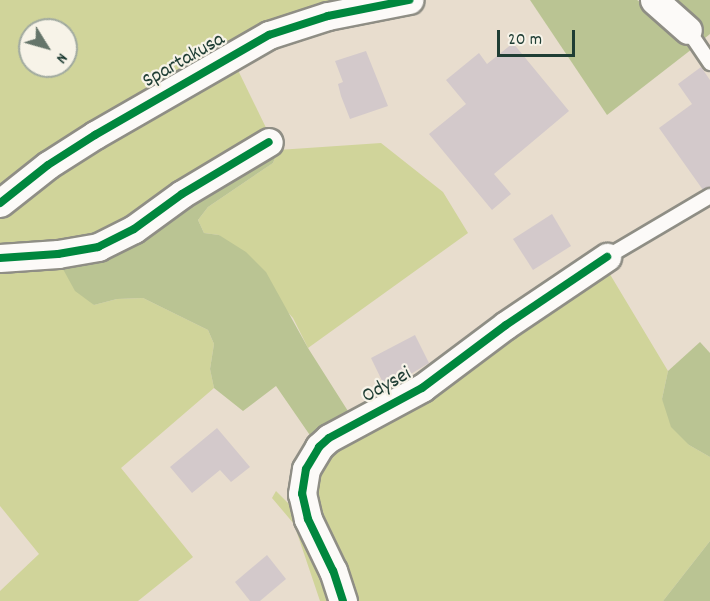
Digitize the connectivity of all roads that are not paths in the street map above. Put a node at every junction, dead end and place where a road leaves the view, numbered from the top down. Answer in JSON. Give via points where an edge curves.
{"nodes":[{"id":1,"x":409,"y":0,"type":"edge"},
{"id":2,"x":654,"y":0,"type":"edge"},
{"id":3,"x":688,"y":30,"type":"joint"},
{"id":4,"x":710,"y":63,"type":"edge"},
{"id":5,"x":269,"y":142,"type":"dead end"},
{"id":6,"x":710,"y":196,"type":"edge"},
{"id":7,"x":0,"y":203,"type":"edge"},
{"id":8,"x":608,"y":257,"type":"joint"},
{"id":9,"x":0,"y":258,"type":"edge"},
{"id":10,"x":343,"y":601,"type":"edge"}],
"edges":[{"from":1,"to":7,"type":"street","name":"Spartakusa","via":[[328,16],[269,34],[95,135]]},
{"from":2,"to":3,"type":"street"},
{"from":3,"to":4,"type":"lane"},
{"from":5,"to":9,"type":"street","via":[[134,229],[99,247]]},
{"from":6,"to":8,"type":"lane"},
{"from":8,"to":10,"type":"street","name":"Odysei","via":[[524,312],[422,388],[319,447],[306,469],[302,494],[308,519]]}]}
